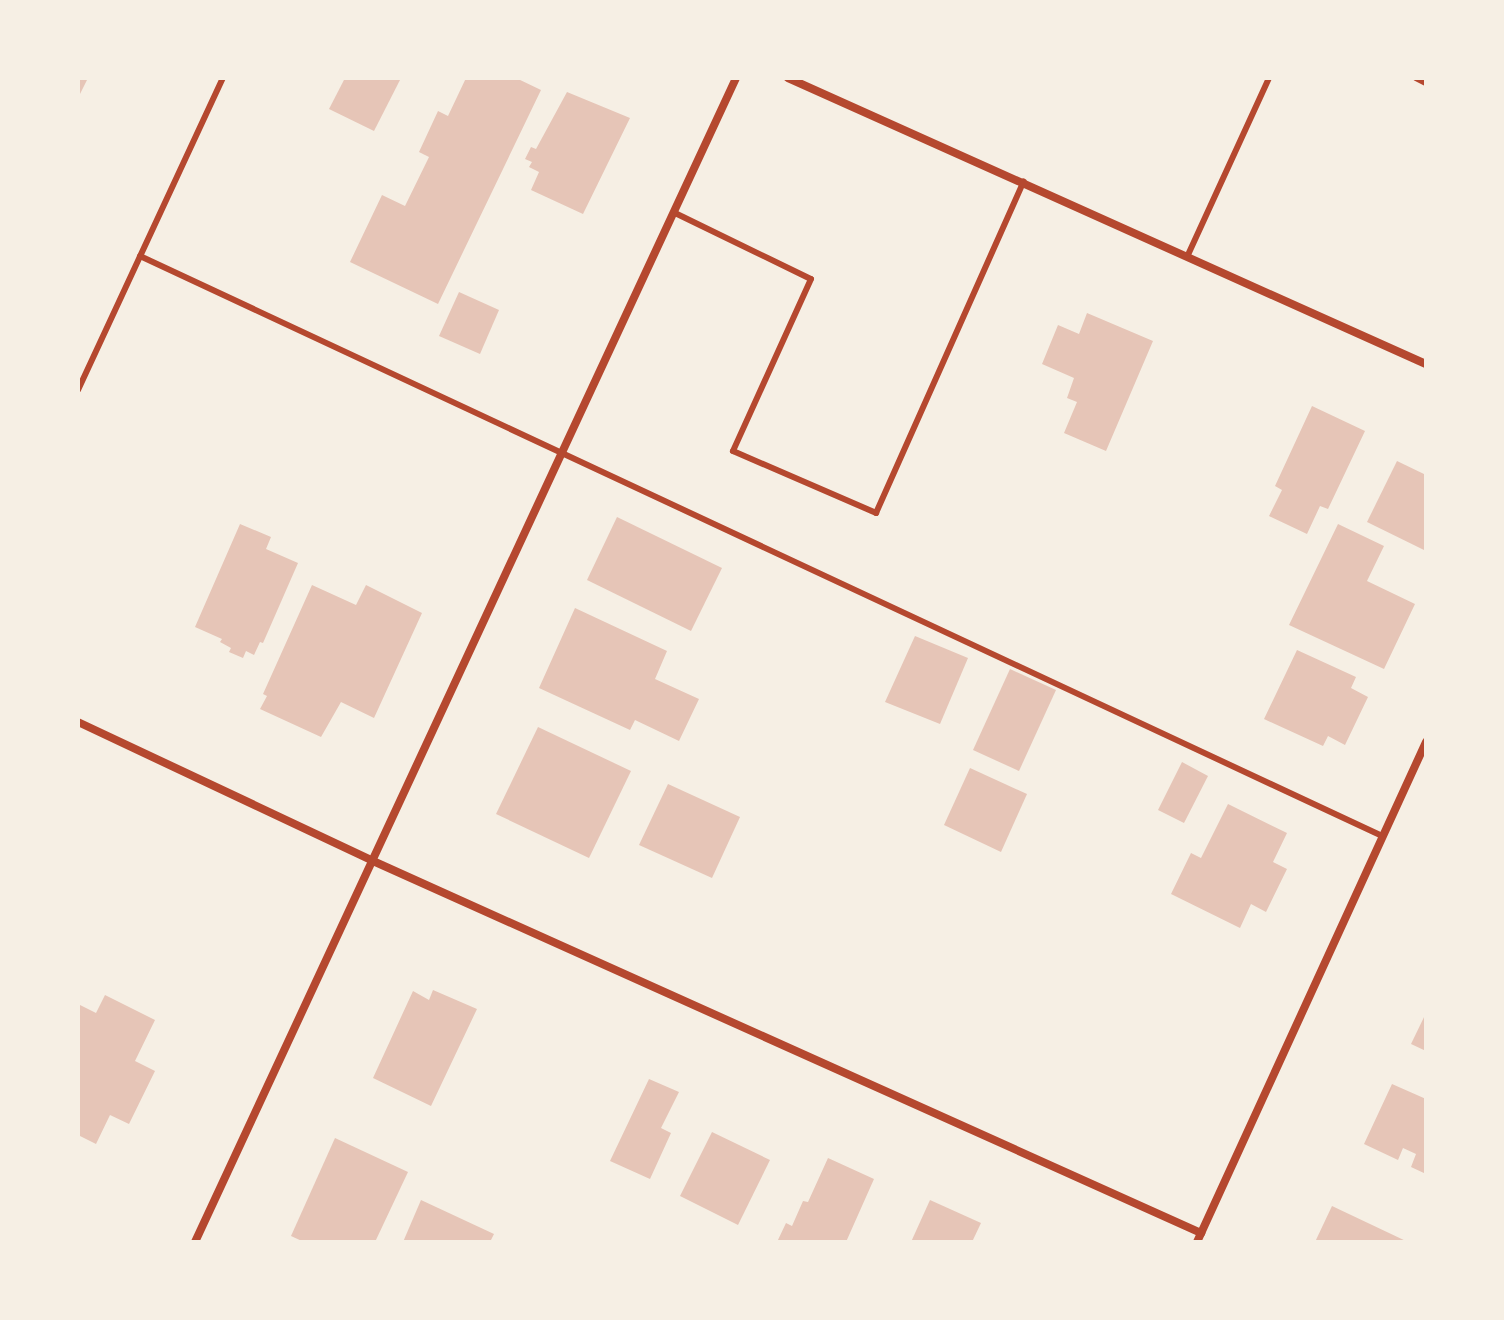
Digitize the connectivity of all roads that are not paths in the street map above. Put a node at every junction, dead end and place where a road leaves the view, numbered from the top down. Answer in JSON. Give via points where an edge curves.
{"nodes":[{"id":1,"x":223,"y":78,"type":"edge"},
{"id":2,"x":736,"y":78,"type":"edge"},
{"id":3,"x":788,"y":78,"type":"edge"},
{"id":4,"x":1269,"y":78,"type":"edge"},
{"id":5,"x":1416,"y":78,"type":"edge"},
{"id":6,"x":1426,"y":83,"type":"edge"},
{"id":7,"x":1024,"y":181,"type":"junction"},
{"id":8,"x":675,"y":213,"type":"junction"},
{"id":9,"x":140,"y":256,"type":"junction"},
{"id":10,"x":1187,"y":257,"type":"junction"},
{"id":11,"x":1426,"y":364,"type":"edge"},
{"id":12,"x":78,"y":390,"type":"edge"},
{"id":13,"x":562,"y":453,"type":"junction"},
{"id":14,"x":78,"y":722,"type":"edge"},
{"id":15,"x":1426,"y":742,"type":"edge"},
{"id":16,"x":1382,"y":836,"type":"junction"},
{"id":17,"x":373,"y":861,"type":"junction"},
{"id":18,"x":1199,"y":1237,"type":"edge"},
{"id":19,"x":195,"y":1242,"type":"edge"}],
"edges":[{"from":1,"to":9,"type":"lane"},
{"from":2,"to":8,"type":"street"},
{"from":3,"to":7,"type":"street"},
{"from":4,"to":10,"type":"lane"},
{"from":5,"to":6,"type":"lane"},
{"from":7,"to":8,"type":"lane","via":[[876,513],[733,451],[811,279]]},
{"from":7,"to":10,"type":"street"},
{"from":8,"to":13,"type":"street"},
{"from":9,"to":12,"type":"lane"},
{"from":9,"to":13,"type":"lane"},
{"from":10,"to":11,"type":"street"},
{"from":13,"to":16,"type":"lane"},
{"from":13,"to":17,"type":"street"},
{"from":14,"to":17,"type":"street"},
{"from":15,"to":16,"type":"street"},
{"from":16,"to":18,"type":"street"},
{"from":17,"to":18,"type":"street"},
{"from":17,"to":19,"type":"street"}]}
